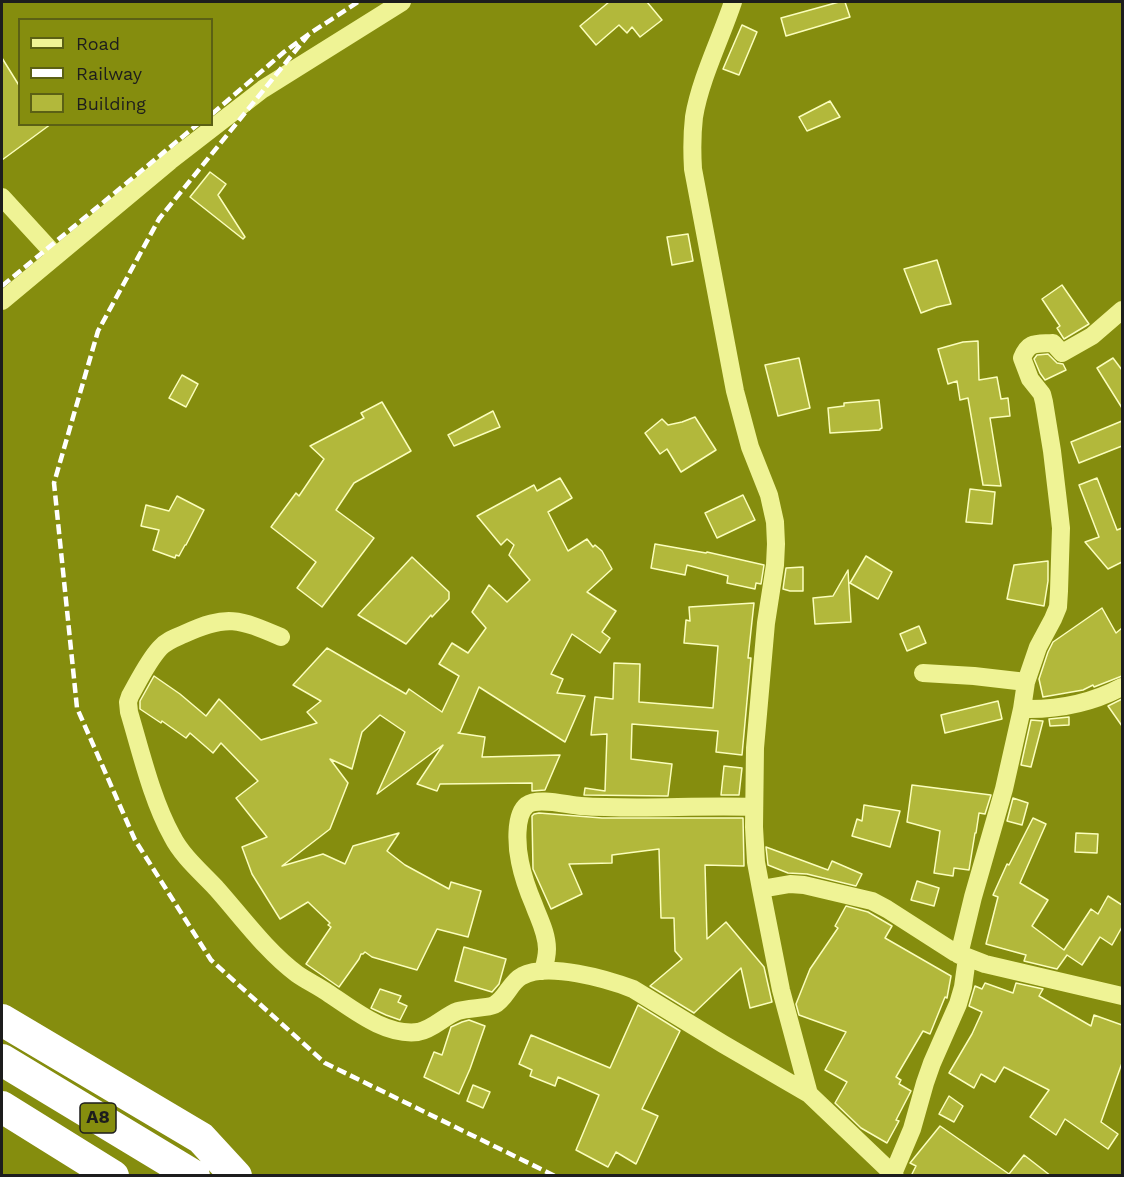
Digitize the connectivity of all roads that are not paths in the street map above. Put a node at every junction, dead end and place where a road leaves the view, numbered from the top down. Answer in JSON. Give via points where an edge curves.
{"nodes":[{"id":1,"x":402,"y":2,"type":"edge"},
{"id":2,"x":733,"y":2,"type":"edge"},
{"id":3,"x":2,"y":197,"type":"edge"},
{"id":4,"x":56,"y":256,"type":"junction"},
{"id":5,"x":2,"y":301,"type":"edge"},
{"id":6,"x":1122,"y":310,"type":"edge"},
{"id":7,"x":281,"y":637,"type":"dead end"},
{"id":8,"x":923,"y":673,"type":"dead end"},
{"id":9,"x":1026,"y":682,"type":"junction"},
{"id":10,"x":1122,"y":687,"type":"edge"},
{"id":11,"x":1022,"y":709,"type":"junction"},
{"id":12,"x":754,"y":807,"type":"junction"},
{"id":13,"x":761,"y":889,"type":"junction"},
{"id":14,"x":963,"y":956,"type":"junction"},
{"id":15,"x":543,"y":971,"type":"junction"},
{"id":16,"x":1122,"y":996,"type":"edge"},
{"id":17,"x":2,"y":1020,"type":"edge"},
{"id":18,"x":2,"y":1060,"type":"edge"},
{"id":19,"x":809,"y":1094,"type":"junction"},
{"id":20,"x":2,"y":1107,"type":"edge"},
{"id":21,"x":894,"y":1175,"type":"edge"},
{"id":22,"x":113,"y":1176,"type":"edge"},
{"id":23,"x":194,"y":1176,"type":"edge"},
{"id":24,"x":236,"y":1176,"type":"edge"}],
"edges":[{"from":1,"to":4,"type":"street","via":[[263,89]]},
{"from":2,"to":12,"type":"street","via":[[700,93],[692,148],[733,385],[775,522],[775,565],[766,623]]},
{"from":3,"to":4,"type":"street"},
{"from":4,"to":5,"type":"street"},
{"from":6,"to":9,"type":"street","via":[[1092,336],[1062,353],[1053,343],[1034,344],[1022,358],[1044,402],[1061,528],[1058,607]]},
{"from":7,"to":15,"type":"street","via":[[238,621],[199,627],[160,648],[130,696],[129,712],[160,812],[182,852],[297,974],[381,1025],[420,1032],[458,1011],[493,1006],[521,976]]},
{"from":8,"to":9,"type":"street"},
{"from":9,"to":11,"type":"street"},
{"from":10,"to":11,"type":"street","via":[[1082,702]]},
{"from":11,"to":14,"type":"street","via":[[973,897]]},
{"from":12,"to":13,"type":"street"},
{"from":12,"to":15,"type":"street","via":[[611,807],[540,801],[526,806],[519,820],[520,861],[546,935]]},
{"from":13,"to":14,"type":"street","via":[[804,885],[872,901]]},
{"from":13,"to":19,"type":"street","via":[[781,990]]},
{"from":14,"to":16,"type":"street"},
{"from":14,"to":21,"type":"street","via":[[963,987],[958,1004],[928,1073]]},
{"from":15,"to":19,"type":"street","via":[[605,979],[633,989]]},
{"from":17,"to":24,"type":"highway","via":[[201,1138]]},
{"from":18,"to":23,"type":"highway","number":"A8"},
{"from":19,"to":21,"type":"street"},
{"from":20,"to":22,"type":"highway","number":"A8"}]}
